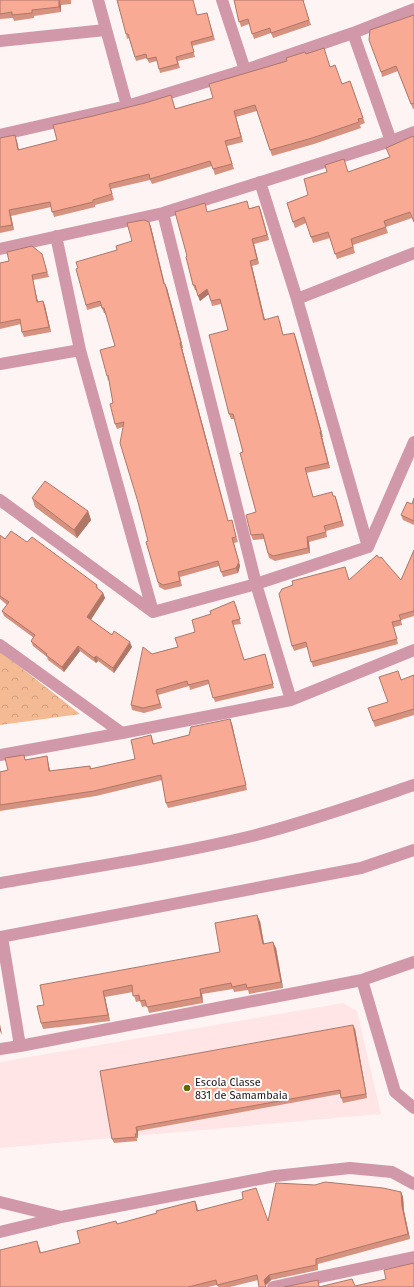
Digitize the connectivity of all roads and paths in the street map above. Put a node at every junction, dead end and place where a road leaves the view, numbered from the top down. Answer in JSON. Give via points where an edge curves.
{"nodes":[{"id":1,"x":98,"y":0,"type":"edge"},
{"id":2,"x":222,"y":0,"type":"edge"},
{"id":3,"x":414,"y":9,"type":"edge"},
{"id":4,"x":105,"y":30,"type":"junction"},
{"id":5,"x":353,"y":33,"type":"junction"},
{"id":6,"x":0,"y":41,"type":"edge"},
{"id":7,"x":245,"y":70,"type":"junction"},
{"id":8,"x":127,"y":106,"type":"junction"},
{"id":9,"x":414,"y":132,"type":"edge"},
{"id":10,"x":0,"y":134,"type":"edge"},
{"id":11,"x":391,"y":141,"type":"junction"},
{"id":12,"x":260,"y":182,"type":"junction"},
{"id":13,"x":163,"y":212,"type":"junction"},
{"id":14,"x":56,"y":236,"type":"junction"},
{"id":15,"x":0,"y":249,"type":"edge"},
{"id":16,"x":414,"y":254,"type":"edge"},
{"id":17,"x":297,"y":299,"type":"junction"},
{"id":18,"x":80,"y":350,"type":"junction"},
{"id":19,"x":0,"y":364,"type":"edge"},
{"id":20,"x":414,"y":442,"type":"edge"},
{"id":21,"x":0,"y":500,"type":"edge"},
{"id":22,"x":368,"y":547,"type":"junction"},
{"id":23,"x":256,"y":584,"type":"junction"},
{"id":24,"x":153,"y":612,"type":"junction"},
{"id":25,"x":0,"y":645,"type":"edge"},
{"id":26,"x":414,"y":650,"type":"edge"},
{"id":27,"x":292,"y":700,"type":"junction"},
{"id":28,"x":122,"y":733,"type":"junction"},
{"id":29,"x":0,"y":755,"type":"edge"},
{"id":30,"x":414,"y":785,"type":"edge"},
{"id":31,"x":414,"y":850,"type":"edge"},
{"id":32,"x":0,"y":883,"type":"edge"},
{"id":33,"x":1,"y":937,"type":"edge"},
{"id":34,"x":414,"y":962,"type":"edge"},
{"id":35,"x":362,"y":980,"type":"junction"},
{"id":36,"x":20,"y":1046,"type":"junction"},
{"id":37,"x":0,"y":1049,"type":"edge"},
{"id":38,"x":414,"y":1108,"type":"edge"},
{"id":39,"x":414,"y":1184,"type":"edge"},
{"id":40,"x":0,"y":1202,"type":"edge"},
{"id":41,"x":61,"y":1217,"type":"junction"},
{"id":42,"x":0,"y":1232,"type":"edge"},
{"id":43,"x":414,"y":1256,"type":"edge"},
{"id":44,"x":273,"y":1287,"type":"edge"}],
"edges":[{"from":1,"to":4,"type":"street"},
{"from":2,"to":7,"type":"street"},
{"from":3,"to":5,"type":"street"},
{"from":4,"to":6,"type":"street"},
{"from":4,"to":8,"type":"street"},
{"from":5,"to":7,"type":"street"},
{"from":5,"to":11,"type":"street"},
{"from":7,"to":8,"type":"street"},
{"from":8,"to":10,"type":"street"},
{"from":9,"to":11,"type":"street"},
{"from":11,"to":12,"type":"street"},
{"from":12,"to":13,"type":"street"},
{"from":12,"to":17,"type":"street"},
{"from":13,"to":14,"type":"street"},
{"from":13,"to":23,"type":"street"},
{"from":14,"to":15,"type":"street"},
{"from":14,"to":18,"type":"street"},
{"from":16,"to":17,"type":"street"},
{"from":17,"to":22,"type":"street"},
{"from":18,"to":19,"type":"street"},
{"from":18,"to":24,"type":"street"},
{"from":20,"to":22,"type":"street"},
{"from":21,"to":24,"type":"street"},
{"from":22,"to":23,"type":"street"},
{"from":23,"to":24,"type":"street"},
{"from":23,"to":27,"type":"street"},
{"from":25,"to":28,"type":"street"},
{"from":26,"to":27,"type":"street"},
{"from":27,"to":28,"type":"street"},
{"from":28,"to":29,"type":"street"},
{"from":30,"to":32,"type":"street","via":[[253,836],[168,854]]},
{"from":31,"to":33,"type":"street","via":[[361,868]]},
{"from":33,"to":36,"type":"street"},
{"from":34,"to":35,"type":"street"},
{"from":35,"to":36,"type":"street"},
{"from":35,"to":38,"type":"street","via":[[395,1092]]},
{"from":36,"to":37,"type":"street"},
{"from":39,"to":41,"type":"street","via":[[392,1172],[350,1168],[275,1176]]},
{"from":40,"to":41,"type":"street"},
{"from":41,"to":42,"type":"street"},
{"from":43,"to":44,"type":"street"}]}
